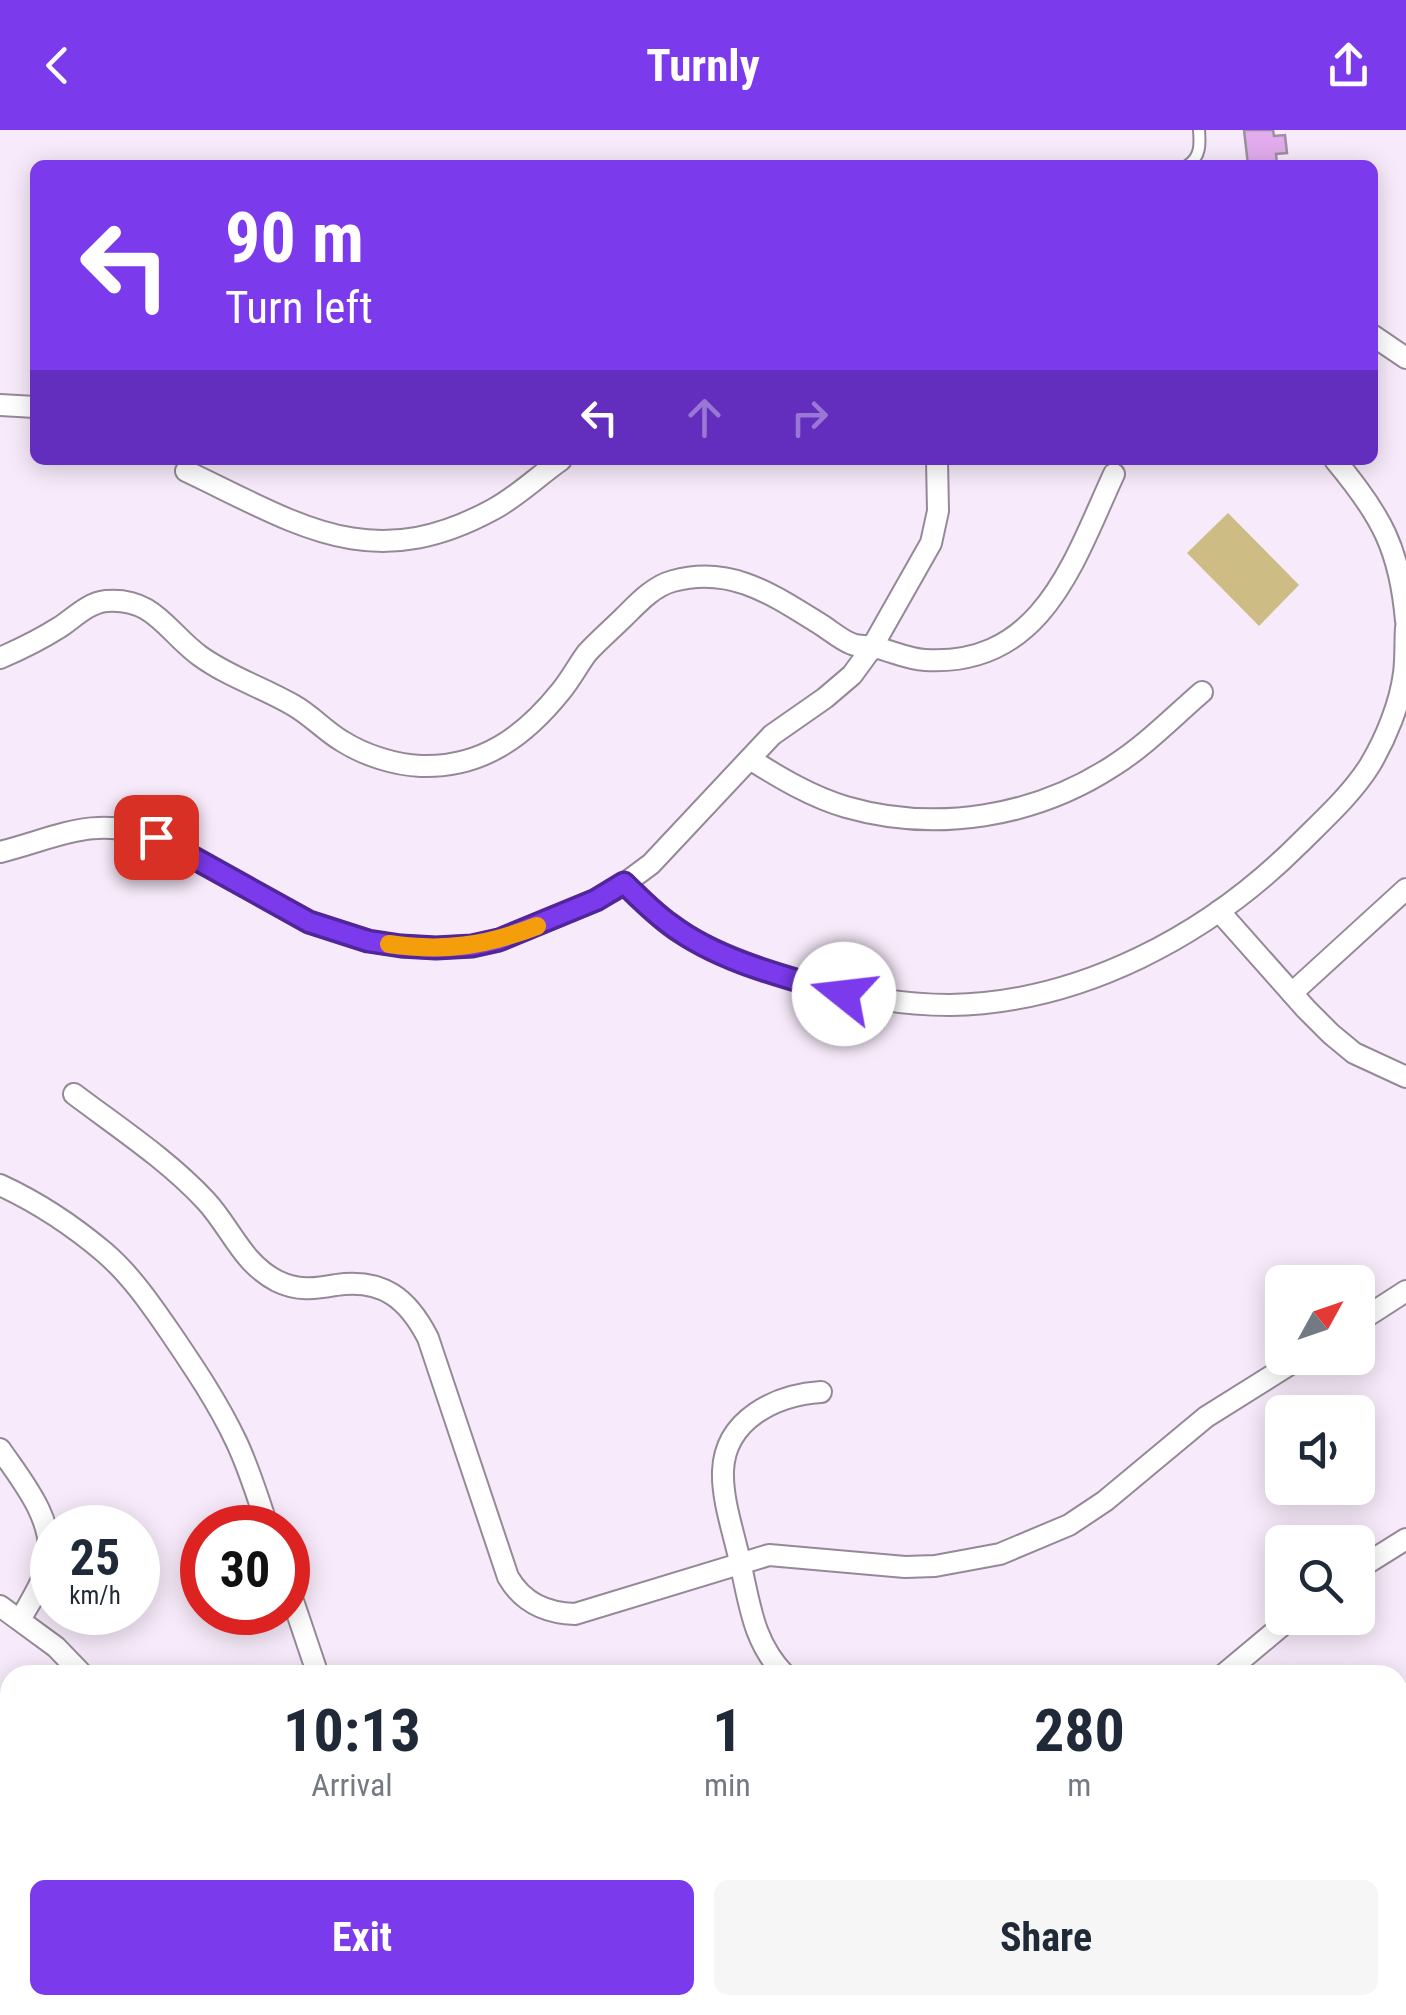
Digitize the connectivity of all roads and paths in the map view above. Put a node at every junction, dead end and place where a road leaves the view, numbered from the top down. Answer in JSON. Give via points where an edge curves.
{"nodes":[{"id":1,"x":1199,"y":130,"type":"edge"},
{"id":2,"x":1193,"y":160,"type":"edge"},
{"id":3,"x":1378,"y":339,"type":"edge"},
{"id":4,"x":1406,"y":358,"type":"edge"},
{"id":5,"x":0,"y":405,"type":"edge"},
{"id":6,"x":30,"y":407,"type":"edge"},
{"id":7,"x":555,"y":465,"type":"edge"},
{"id":8,"x":937,"y":465,"type":"edge"},
{"id":9,"x":1339,"y":465,"type":"edge"},
{"id":10,"x":186,"y":471,"type":"dead end"},
{"id":11,"x":1114,"y":474,"type":"dead end"},
{"id":12,"x":1406,"y":624,"type":"edge"},
{"id":13,"x":873,"y":646,"type":"junction"},
{"id":14,"x":0,"y":658,"type":"edge"},
{"id":15,"x":1202,"y":692,"type":"dead end"},
{"id":16,"x":750,"y":758,"type":"junction"},
{"id":17,"x":0,"y":852,"type":"edge"},
{"id":18,"x":624,"y":883,"type":"junction"},
{"id":19,"x":1406,"y":889,"type":"edge"},
{"id":20,"x":1219,"y":912,"type":"junction"},
{"id":21,"x":1292,"y":994,"type":"junction"},
{"id":22,"x":1406,"y":1077,"type":"edge"},
{"id":23,"x":74,"y":1094,"type":"dead end"},
{"id":24,"x":0,"y":1185,"type":"edge"},
{"id":25,"x":1406,"y":1291,"type":"edge"},
{"id":26,"x":1375,"y":1311,"type":"edge"},
{"id":27,"x":1273,"y":1375,"type":"edge"},
{"id":28,"x":821,"y":1392,"type":"dead end"},
{"id":29,"x":0,"y":1449,"type":"edge"},
{"id":30,"x":261,"y":1505,"type":"edge"},
{"id":31,"x":1406,"y":1540,"type":"edge"},
{"id":32,"x":1375,"y":1559,"type":"edge"},
{"id":33,"x":740,"y":1562,"type":"junction"},
{"id":34,"x":0,"y":1606,"type":"edge"},
{"id":35,"x":20,"y":1620,"type":"junction"},
{"id":36,"x":305,"y":1635,"type":"edge"},
{"id":37,"x":1270,"y":1635,"type":"edge"},
{"id":38,"x":73,"y":1665,"type":"edge"},
{"id":39,"x":315,"y":1665,"type":"edge"},
{"id":40,"x":776,"y":1665,"type":"edge"},
{"id":41,"x":1234,"y":1665,"type":"edge"}],
"edges":[{"from":1,"to":2,"type":"lane"},
{"from":3,"to":4,"type":"street"},
{"from":5,"to":6,"type":"street"},
{"from":7,"to":10,"type":"street","via":[[459,526],[378,542],[297,524]]},
{"from":8,"to":13,"type":"street","via":[[931,543]]},
{"from":9,"to":12,"type":"street","via":[[1364,494],[1394,550]]},
{"from":11,"to":13,"type":"street","via":[[1061,587],[1029,626],[979,654],[951,660],[900,656]]},
{"from":12,"to":20,"type":"street","via":[[1398,702],[1370,765],[1271,872]]},
{"from":13,"to":14,"type":"street","via":[[854,645],[735,578],[670,581],[646,595],[588,653],[518,736],[457,763],[420,766],[382,760],[344,742],[296,707],[211,664],[140,604],[91,605]]},
{"from":13,"to":16,"type":"street","via":[[852,675]]},
{"from":15,"to":16,"type":"street","via":[[1112,767],[1056,796],[987,816],[881,815],[780,778]]},
{"from":16,"to":18,"type":"street","via":[[651,864]]},
{"from":17,"to":18,"type":"street","via":[[77,829],[132,828],[309,922],[368,941],[436,948],[499,940]]},
{"from":18,"to":20,"type":"street","via":[[674,928],[771,973],[844,994],[950,1004],[1072,984],[1131,962]]},
{"from":19,"to":21,"type":"street"},
{"from":20,"to":21,"type":"street"},
{"from":21,"to":22,"type":"street","via":[[1354,1053]]},
{"from":23,"to":33,"type":"street","via":[[206,1201],[259,1270],[302,1289],[383,1288],[408,1307],[428,1338],[508,1577],[527,1600],[575,1614]]},
{"from":24,"to":30,"type":"street","via":[[80,1233],[144,1296],[219,1408]]},
{"from":25,"to":26,"type":"street"},
{"from":27,"to":33,"type":"street","via":[[1206,1417],[1069,1525],[1000,1554],[905,1567],[769,1555]]},
{"from":28,"to":33,"type":"street","via":[[763,1408],[734,1436],[723,1481]]},
{"from":29,"to":35,"type":"street","via":[[38,1507],[48,1536],[48,1561]]},
{"from":31,"to":32,"type":"street"},
{"from":33,"to":40,"type":"street","via":[[753,1620]]},
{"from":34,"to":35,"type":"street"},
{"from":35,"to":38,"type":"street"},
{"from":36,"to":39,"type":"street"},
{"from":37,"to":41,"type":"street"}]}
